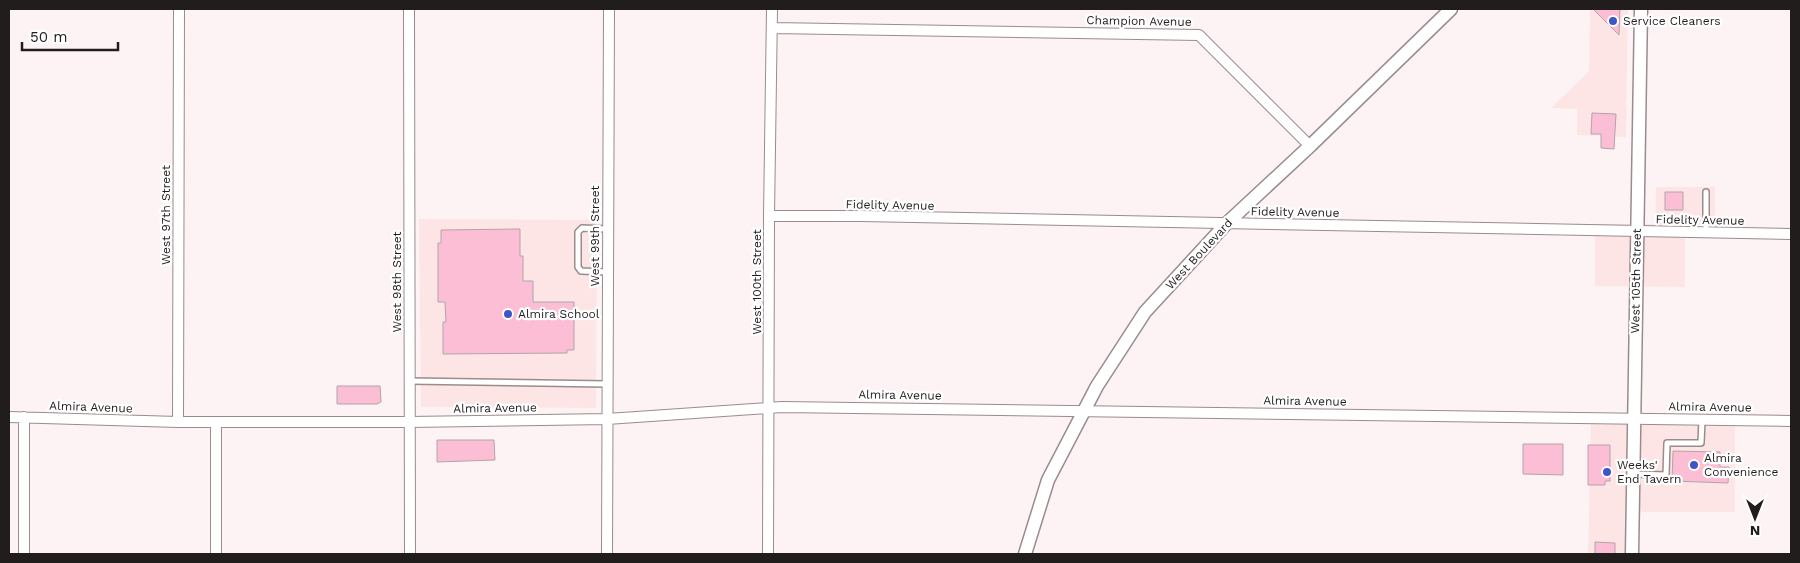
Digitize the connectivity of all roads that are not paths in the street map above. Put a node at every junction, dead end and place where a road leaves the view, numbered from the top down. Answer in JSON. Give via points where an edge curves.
{"nodes":[{"id":1,"x":179,"y":9,"type":"edge"},
{"id":2,"x":409,"y":9,"type":"edge"},
{"id":3,"x":609,"y":9,"type":"edge"},
{"id":4,"x":772,"y":9,"type":"edge"},
{"id":5,"x":1451,"y":9,"type":"edge"},
{"id":6,"x":1641,"y":9,"type":"edge"},
{"id":7,"x":772,"y":28,"type":"junction"},
{"id":8,"x":1310,"y":146,"type":"junction"},
{"id":9,"x":1706,"y":192,"type":"dead end"},
{"id":10,"x":769,"y":216,"type":"junction"},
{"id":11,"x":1226,"y":224,"type":"junction"},
{"id":12,"x":608,"y":229,"type":"junction"},
{"id":13,"x":1637,"y":231,"type":"junction"},
{"id":14,"x":1706,"y":232,"type":"junction"},
{"id":15,"x":1791,"y":234,"type":"edge"},
{"id":16,"x":608,"y":272,"type":"junction"},
{"id":17,"x":410,"y":382,"type":"junction"},
{"id":18,"x":607,"y":384,"type":"junction"},
{"id":19,"x":770,"y":407,"type":"junction"},
{"id":20,"x":1084,"y":410,"type":"junction"},
{"id":21,"x":9,"y":417,"type":"edge"},
{"id":22,"x":24,"y":417,"type":"junction"},
{"id":23,"x":607,"y":419,"type":"junction"},
{"id":24,"x":1634,"y":419,"type":"junction"},
{"id":25,"x":1702,"y":420,"type":"junction"},
{"id":26,"x":1791,"y":421,"type":"edge"},
{"id":27,"x":178,"y":422,"type":"junction"},
{"id":28,"x":216,"y":422,"type":"junction"},
{"id":29,"x":410,"y":422,"type":"junction"},
{"id":30,"x":1633,"y":474,"type":"junction"},
{"id":31,"x":24,"y":554,"type":"edge"},
{"id":32,"x":216,"y":554,"type":"edge"},
{"id":33,"x":410,"y":554,"type":"edge"},
{"id":34,"x":607,"y":554,"type":"edge"},
{"id":35,"x":768,"y":554,"type":"edge"},
{"id":36,"x":1025,"y":554,"type":"edge"},
{"id":37,"x":1632,"y":554,"type":"edge"}],
"edges":[{"from":1,"to":27,"type":"street","name":"West 97th Street"},
{"from":2,"to":17,"type":"street","name":"West 98th Street"},
{"from":3,"to":12,"type":"street","name":"West 99th Street"},
{"from":4,"to":7,"type":"street","name":"West 100th Street"},
{"from":5,"to":8,"type":"street","name":"West Boulevard"},
{"from":6,"to":13,"type":"street","name":"West 105th Street"},
{"from":7,"to":8,"type":"street","name":"Champion Avenue","via":[[1198,35]]},
{"from":7,"to":10,"type":"street","name":"West 100th Street"},
{"from":8,"to":11,"type":"street","name":"West Boulevard"},
{"from":9,"to":14,"type":"lane"},
{"from":10,"to":11,"type":"street","name":"Fidelity Avenue"},
{"from":10,"to":19,"type":"street","name":"West 100th Street"},
{"from":11,"to":13,"type":"street","name":"Fidelity Avenue"},
{"from":11,"to":20,"type":"street","name":"West Boulevard","via":[[1145,312]]},
{"from":12,"to":16,"type":"street","name":"West 99th Street"},
{"from":12,"to":16,"type":"lane","via":[[582,228],[578,232],[578,267],[581,271]]},
{"from":13,"to":14,"type":"street","name":"Fidelity Avenue"},
{"from":13,"to":24,"type":"street","name":"West 105th Street"},
{"from":14,"to":15,"type":"street","name":"Fidelity Avenue"},
{"from":16,"to":18,"type":"street","name":"West 99th Street"},
{"from":17,"to":18,"type":"lane"},
{"from":17,"to":29,"type":"street","name":"West 98th Street"},
{"from":18,"to":23,"type":"street","name":"West 99th Street"},
{"from":19,"to":20,"type":"street","name":"Almira Avenue"},
{"from":19,"to":23,"type":"street","name":"Almira Avenue"},
{"from":19,"to":35,"type":"street","name":"West 100th Street"},
{"from":20,"to":24,"type":"street","name":"Almira Avenue"},
{"from":20,"to":36,"type":"street","name":"West Boulevard","via":[[1048,480]]},
{"from":21,"to":22,"type":"street","name":"Almira Avenue"},
{"from":22,"to":27,"type":"street","name":"Almira Avenue"},
{"from":22,"to":31,"type":"street"},
{"from":23,"to":29,"type":"street","name":"Almira Avenue"},
{"from":23,"to":34,"type":"street","name":"West 99th Street"},
{"from":24,"to":25,"type":"street","name":"Almira Avenue"},
{"from":24,"to":30,"type":"street","name":"West 105th Street"},
{"from":25,"to":26,"type":"street","name":"Almira Avenue"},
{"from":25,"to":30,"type":"lane","via":[[1701,444],[1667,443],[1666,475]]},
{"from":27,"to":28,"type":"street","name":"Almira Avenue"},
{"from":28,"to":29,"type":"street","name":"Almira Avenue"},
{"from":28,"to":32,"type":"street"},
{"from":29,"to":33,"type":"street","name":"West 98th Street"},
{"from":30,"to":37,"type":"street","name":"West 105th Street"}]}
